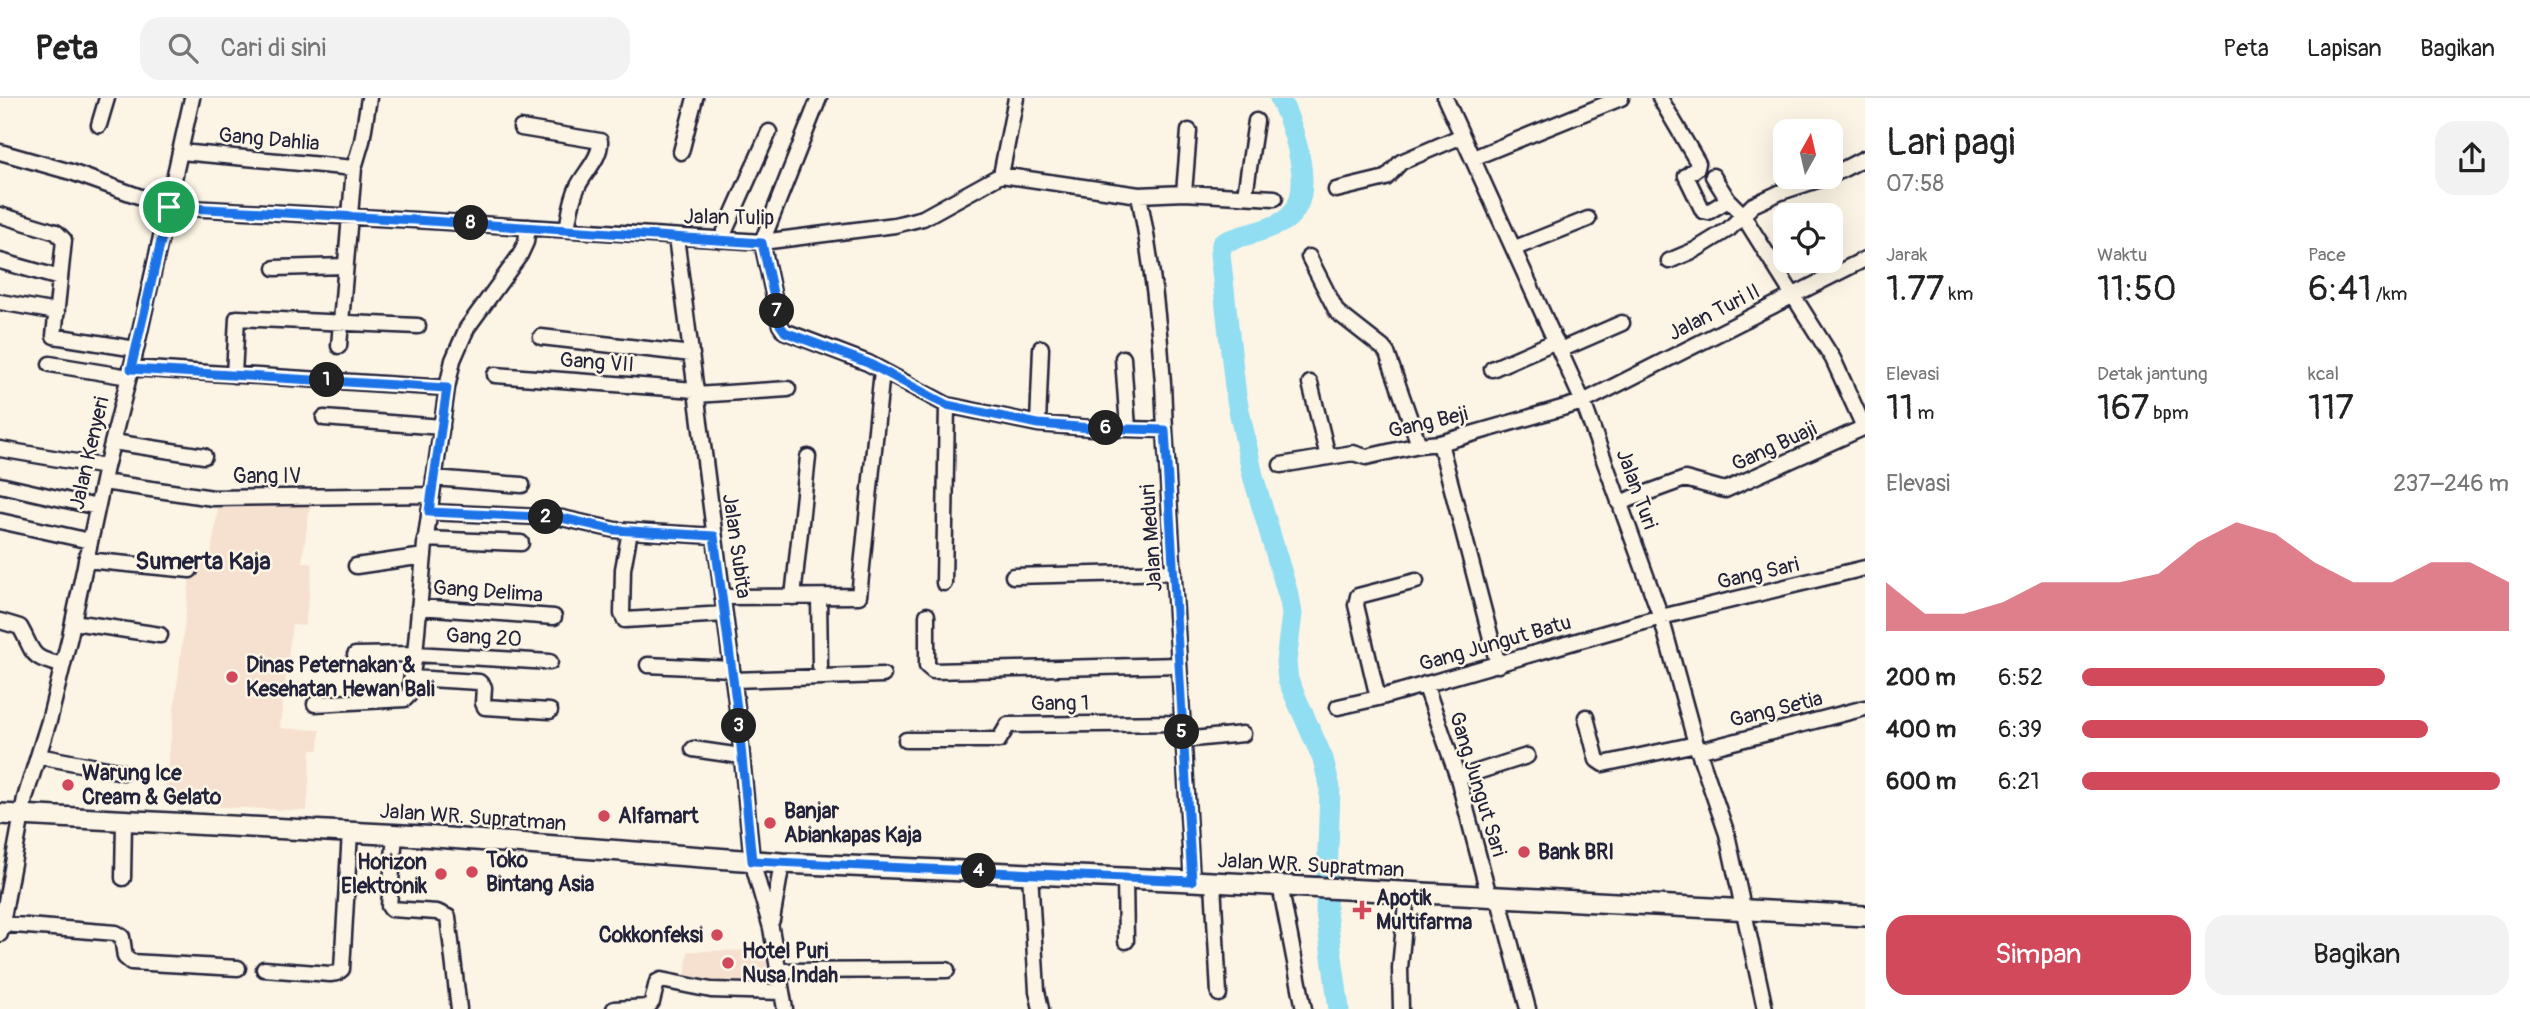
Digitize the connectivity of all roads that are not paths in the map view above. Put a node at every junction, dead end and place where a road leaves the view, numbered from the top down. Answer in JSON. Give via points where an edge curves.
{"nodes":[{"id":1,"x":107,"y":98,"type":"edge"},
{"id":2,"x":192,"y":98,"type":"edge"},
{"id":3,"x":369,"y":98,"type":"edge"},
{"id":4,"x":695,"y":98,"type":"edge"},
{"id":5,"x":1016,"y":98,"type":"edge"},
{"id":6,"x":1445,"y":98,"type":"edge"},
{"id":7,"x":1621,"y":98,"type":"edge"},
{"id":8,"x":1660,"y":98,"type":"edge"},
{"id":9,"x":815,"y":99,"type":"edge"},
{"id":10,"x":1256,"y":121,"type":"dead end"},
{"id":11,"x":99,"y":125,"type":"dead end"},
{"id":12,"x":521,"y":128,"type":"dead end"},
{"id":13,"x":1189,"y":131,"type":"dead end"},
{"id":14,"x":768,"y":132,"type":"dead end"},
{"id":15,"x":1462,"y":136,"type":"junction"},
{"id":16,"x":0,"y":152,"type":"edge"},
{"id":17,"x":181,"y":152,"type":"junction"},
{"id":18,"x":681,"y":152,"type":"dead end"},
{"id":19,"x":1472,"y":158,"type":"junction"},
{"id":20,"x":1865,"y":158,"type":"edge"},
{"id":21,"x":354,"y":168,"type":"junction"},
{"id":22,"x":1843,"y":169,"type":"edge"},
{"id":23,"x":1001,"y":175,"type":"junction"},
{"id":24,"x":1713,"y":176,"type":"dead end"},
{"id":25,"x":1790,"y":189,"type":"edge"},
{"id":26,"x":1336,"y":190,"type":"dead end"},
{"id":27,"x":1184,"y":193,"type":"junction"},
{"id":28,"x":1139,"y":195,"type":"junction"},
{"id":29,"x":1245,"y":195,"type":"junction"},
{"id":30,"x":1275,"y":198,"type":"dead end"},
{"id":31,"x":1728,"y":200,"type":"junction"},
{"id":32,"x":169,"y":207,"type":"junction"},
{"id":33,"x":1742,"y":214,"type":"junction"},
{"id":34,"x":0,"y":215,"type":"edge"},
{"id":35,"x":349,"y":217,"type":"junction"},
{"id":36,"x":1588,"y":219,"type":"dead end"},
{"id":37,"x":528,"y":227,"type":"junction"},
{"id":38,"x":567,"y":229,"type":"junction"},
{"id":39,"x":676,"y":237,"type":"junction"},
{"id":40,"x":721,"y":240,"type":"junction"},
{"id":41,"x":762,"y":243,"type":"junction"},
{"id":42,"x":1515,"y":248,"type":"junction"},
{"id":43,"x":1308,"y":257,"type":"dead end"},
{"id":44,"x":1865,"y":259,"type":"edge"},
{"id":45,"x":0,"y":261,"type":"edge"},
{"id":46,"x":1669,"y":261,"type":"dead end"},
{"id":47,"x":345,"y":266,"type":"junction"},
{"id":48,"x":275,"y":268,"type":"dead end"},
{"id":49,"x":60,"y":278,"type":"junction"},
{"id":50,"x":1793,"y":295,"type":"junction"},
{"id":51,"x":0,"y":302,"type":"edge"},
{"id":52,"x":57,"y":312,"type":"junction"},
{"id":53,"x":341,"y":323,"type":"junction"},
{"id":54,"x":1622,"y":323,"type":"dead end"},
{"id":55,"x":418,"y":326,"type":"dead end"},
{"id":56,"x":541,"y":337,"type":"dead end"},
{"id":57,"x":339,"y":346,"type":"dead end"},
{"id":58,"x":1558,"y":346,"type":"junction"},
{"id":59,"x":1041,"y":348,"type":"dead end"},
{"id":60,"x":136,"y":349,"type":"junction"},
{"id":61,"x":692,"y":354,"type":"junction"},
{"id":62,"x":1123,"y":358,"type":"dead end"},
{"id":63,"x":50,"y":364,"type":"dead end"},
{"id":64,"x":1492,"y":369,"type":"dead end"},
{"id":65,"x":882,"y":370,"type":"junction"},
{"id":66,"x":130,"y":373,"type":"junction"},
{"id":67,"x":234,"y":375,"type":"junction"},
{"id":68,"x":495,"y":375,"type":"dead end"},
{"id":69,"x":1310,"y":383,"type":"dead end"},
{"id":70,"x":447,"y":388,"type":"junction"},
{"id":71,"x":788,"y":389,"type":"dead end"},
{"id":72,"x":696,"y":393,"type":"junction"},
{"id":73,"x":1583,"y":402,"type":"junction"},
{"id":74,"x":947,"y":405,"type":"junction"},
{"id":75,"x":324,"y":418,"type":"dead end"},
{"id":76,"x":1038,"y":424,"type":"junction"},
{"id":77,"x":442,"y":426,"type":"junction"},
{"id":78,"x":1865,"y":427,"type":"edge"},
{"id":79,"x":1128,"y":428,"type":"junction"},
{"id":80,"x":1165,"y":430,"type":"junction"},
{"id":81,"x":113,"y":442,"type":"junction"},
{"id":82,"x":1440,"y":443,"type":"junction"},
{"id":83,"x":1419,"y":445,"type":"junction"},
{"id":84,"x":0,"y":449,"type":"edge"},
{"id":85,"x":204,"y":456,"type":"dead end"},
{"id":86,"x":808,"y":457,"type":"dead end"},
{"id":87,"x":1328,"y":457,"type":"junction"},
{"id":88,"x":1281,"y":465,"type":"dead end"},
{"id":89,"x":105,"y":475,"type":"junction"},
{"id":90,"x":434,"y":478,"type":"junction"},
{"id":91,"x":0,"y":485,"type":"edge"},
{"id":92,"x":522,"y":485,"type":"dead end"},
{"id":93,"x":432,"y":495,"type":"junction"},
{"id":94,"x":1619,"y":503,"type":"junction"},
{"id":95,"x":97,"y":508,"type":"junction"},
{"id":96,"x":429,"y":512,"type":"junction"},
{"id":97,"x":0,"y":521,"type":"edge"},
{"id":98,"x":630,"y":531,"type":"junction"},
{"id":99,"x":714,"y":536,"type":"junction"},
{"id":100,"x":425,"y":540,"type":"junction"},
{"id":101,"x":90,"y":541,"type":"junction"},
{"id":102,"x":521,"y":543,"type":"dead end"},
{"id":103,"x":424,"y":556,"type":"junction"},
{"id":104,"x":86,"y":561,"type":"junction"},
{"id":105,"x":356,"y":566,"type":"dead end"},
{"id":106,"x":1865,"y":568,"type":"edge"},
{"id":107,"x":190,"y":570,"type":"dead end"},
{"id":108,"x":1174,"y":572,"type":"junction"},
{"id":109,"x":1013,"y":576,"type":"dead end"},
{"id":110,"x":1416,"y":581,"type":"dead end"},
{"id":111,"x":944,"y":583,"type":"dead end"},
{"id":112,"x":723,"y":597,"type":"junction"},
{"id":113,"x":793,"y":597,"type":"junction"},
{"id":114,"x":820,"y":597,"type":"junction"},
{"id":115,"x":419,"y":607,"type":"junction"},
{"id":116,"x":725,"y":614,"type":"junction"},
{"id":117,"x":927,"y":615,"type":"dead end"},
{"id":118,"x":554,"y":617,"type":"dead end"},
{"id":119,"x":1661,"y":617,"type":"junction"},
{"id":120,"x":0,"y":621,"type":"edge"},
{"id":121,"x":73,"y":622,"type":"junction"},
{"id":122,"x":160,"y":635,"type":"dead end"},
{"id":123,"x":355,"y":654,"type":"dead end"},
{"id":124,"x":415,"y":654,"type":"junction"},
{"id":125,"x":550,"y":662,"type":"dead end"},
{"id":126,"x":1179,"y":664,"type":"junction"},
{"id":127,"x":1498,"y":664,"type":"junction"},
{"id":128,"x":63,"y":665,"type":"junction"},
{"id":129,"x":648,"y":665,"type":"dead end"},
{"id":130,"x":820,"y":666,"type":"dead end"},
{"id":131,"x":732,"y":674,"type":"junction"},
{"id":132,"x":883,"y":675,"type":"dead end"},
{"id":133,"x":412,"y":678,"type":"junction"},
{"id":134,"x":1425,"y":684,"type":"junction"},
{"id":135,"x":1378,"y":698,"type":"junction"},
{"id":136,"x":315,"y":704,"type":"dead end"},
{"id":137,"x":1339,"y":707,"type":"dead end"},
{"id":138,"x":1865,"y":708,"type":"edge"},
{"id":139,"x":550,"y":711,"type":"dead end"},
{"id":140,"x":1586,"y":718,"type":"dead end"},
{"id":141,"x":1182,"y":723,"type":"junction"},
{"id":142,"x":1242,"y":734,"type":"dead end"},
{"id":143,"x":906,"y":740,"type":"dead end"},
{"id":144,"x":1183,"y":740,"type":"junction"},
{"id":145,"x":1697,"y":747,"type":"junction"},
{"id":146,"x":693,"y":748,"type":"dead end"},
{"id":147,"x":38,"y":756,"type":"junction"},
{"id":148,"x":741,"y":756,"type":"junction"},
{"id":149,"x":1527,"y":756,"type":"dead end"},
{"id":150,"x":123,"y":772,"type":"dead end"},
{"id":151,"x":1458,"y":778,"type":"junction"},
{"id":152,"x":0,"y":814,"type":"edge"},
{"id":153,"x":22,"y":816,"type":"junction"},
{"id":154,"x":124,"y":821,"type":"junction"},
{"id":155,"x":350,"y":832,"type":"junction"},
{"id":156,"x":395,"y":835,"type":"junction"},
{"id":157,"x":752,"y":861,"type":"junction"},
{"id":158,"x":782,"y":863,"type":"junction"},
{"id":159,"x":1030,"y":873,"type":"junction"},
{"id":160,"x":123,"y":878,"type":"dead end"},
{"id":161,"x":1125,"y":878,"type":"junction"},
{"id":162,"x":1192,"y":881,"type":"junction"},
{"id":163,"x":1213,"y":882,"type":"junction"},
{"id":164,"x":1280,"y":886,"type":"junction"},
{"id":165,"x":1407,"y":893,"type":"junction"},
{"id":166,"x":1493,"y":896,"type":"junction"},
{"id":167,"x":1745,"y":909,"type":"junction"},
{"id":168,"x":1865,"y":916,"type":"edge"},
{"id":169,"x":771,"y":928,"type":"junction"},
{"id":170,"x":1,"y":929,"type":"edge"},
{"id":171,"x":1126,"y":941,"type":"dead end"},
{"id":172,"x":238,"y":968,"type":"dead end"},
{"id":173,"x":264,"y":969,"type":"dead end"},
{"id":174,"x":778,"y":971,"type":"junction"},
{"id":175,"x":947,"y":971,"type":"dead end"},
{"id":176,"x":782,"y":992,"type":"junction"},
{"id":177,"x":1220,"y":994,"type":"dead end"},
{"id":178,"x":459,"y":1009,"type":"edge"},
{"id":179,"x":614,"y":1009,"type":"edge"},
{"id":180,"x":785,"y":1009,"type":"edge"},
{"id":181,"x":1041,"y":1009,"type":"edge"},
{"id":182,"x":1304,"y":1009,"type":"edge"},
{"id":183,"x":1401,"y":1009,"type":"edge"},
{"id":184,"x":1528,"y":1009,"type":"edge"},
{"id":185,"x":1765,"y":1009,"type":"edge"}],
"edges":[{"from":1,"to":11,"type":"street"},
{"from":2,"to":17,"type":"street","name":"Jalan Kenyeri"},
{"from":3,"to":21,"type":"street"},
{"from":4,"to":18,"type":"street"},
{"from":5,"to":23,"type":"street"},
{"from":6,"to":15,"type":"street","name":"Jalan Turi"},
{"from":7,"to":19,"type":"street"},
{"from":8,"to":31,"type":"street","via":[[1698,163],[1686,176],[1703,211]]},
{"from":9,"to":41,"type":"street"},
{"from":10,"to":29,"type":"street"},
{"from":12,"to":38,"type":"street","via":[[600,141],[578,185]]},
{"from":13,"to":27,"type":"street"},
{"from":14,"to":40,"type":"street"},
{"from":15,"to":19,"type":"street","name":"Jalan Turi"},
{"from":15,"to":26,"type":"street","via":[[1401,162],[1386,178]]},
{"from":16,"to":32,"type":"street","name":"Jalan Tulip"},
{"from":17,"to":21,"type":"street","name":"Gang Dahlia"},
{"from":17,"to":32,"type":"street","name":"Jalan Kenyeri"},
{"from":19,"to":42,"type":"street","name":"Jalan Turi"},
{"from":20,"to":22,"type":"street"},
{"from":21,"to":35,"type":"street"},
{"from":23,"to":28,"type":"street"},
{"from":23,"to":41,"type":"street","name":"Jalan Tulip","via":[[923,218]]},
{"from":24,"to":31,"type":"street"},
{"from":25,"to":33,"type":"street"},
{"from":27,"to":28,"type":"street"},
{"from":27,"to":29,"type":"street"},
{"from":28,"to":80,"type":"street","name":"Jalan Meduri","via":[[1153,265]]},
{"from":29,"to":30,"type":"street"},
{"from":31,"to":33,"type":"street"},
{"from":32,"to":35,"type":"street","name":"Jalan Tulip"},
{"from":32,"to":60,"type":"street","name":"Jalan Kenyeri"},
{"from":33,"to":46,"type":"street","via":[[1729,229]]},
{"from":33,"to":50,"type":"street"},
{"from":34,"to":49,"type":"street","via":[[61,235]]},
{"from":35,"to":37,"type":"street","name":"Jalan Tulip"},
{"from":35,"to":47,"type":"street"},
{"from":36,"to":42,"type":"street"},
{"from":37,"to":38,"type":"street","name":"Jalan Tulip"},
{"from":37,"to":70,"type":"street","via":[[520,255],[467,328]]},
{"from":38,"to":39,"type":"street","name":"Jalan Tulip"},
{"from":39,"to":40,"type":"street","name":"Jalan Tulip"},
{"from":39,"to":61,"type":"street","name":"Jalan Subita"},
{"from":40,"to":41,"type":"street","name":"Jalan Tulip"},
{"from":41,"to":65,"type":"street","via":[[782,329]]},
{"from":42,"to":58,"type":"street","name":"Jalan Turi"},
{"from":43,"to":83,"type":"street","via":[[1337,312],[1387,353]]},
{"from":44,"to":50,"type":"street","name":"Jalan Turi II"},
{"from":45,"to":49,"type":"street"},
{"from":47,"to":48,"type":"street"},
{"from":47,"to":53,"type":"street"},
{"from":49,"to":52,"type":"street"},
{"from":50,"to":73,"type":"street","name":"Jalan Turi II"},
{"from":50,"to":78,"type":"street","via":[[1833,359]]},
{"from":51,"to":52,"type":"street"},
{"from":52,"to":60,"type":"street","via":[[54,336]]},
{"from":53,"to":55,"type":"street"},
{"from":53,"to":57,"type":"street"},
{"from":53,"to":67,"type":"street","via":[[237,318]]},
{"from":54,"to":58,"type":"street"},
{"from":56,"to":61,"type":"street"},
{"from":58,"to":64,"type":"street"},
{"from":58,"to":73,"type":"street","name":"Jalan Turi"},
{"from":59,"to":76,"type":"street"},
{"from":60,"to":66,"type":"street","name":"Jalan Kenyeri"},
{"from":61,"to":72,"type":"street","name":"Jalan Subita"},
{"from":62,"to":79,"type":"street"},
{"from":63,"to":66,"type":"street"},
{"from":65,"to":74,"type":"street"},
{"from":65,"to":114,"type":"street","via":[[859,594]]},
{"from":66,"to":67,"type":"street"},
{"from":66,"to":81,"type":"street","name":"Jalan Kenyeri"},
{"from":67,"to":70,"type":"street"},
{"from":68,"to":72,"type":"street","name":"Gang VII"},
{"from":69,"to":87,"type":"street"},
{"from":70,"to":77,"type":"street"},
{"from":71,"to":72,"type":"street","name":"Gang VII"},
{"from":72,"to":99,"type":"street","name":"Jalan Subita"},
{"from":73,"to":82,"type":"street","name":"Gang Beji"},
{"from":73,"to":94,"type":"street","name":"Jalan Turi"},
{"from":74,"to":76,"type":"street"},
{"from":74,"to":111,"type":"street"},
{"from":75,"to":77,"type":"street"},
{"from":76,"to":79,"type":"street"},
{"from":77,"to":90,"type":"street"},
{"from":78,"to":94,"type":"street","name":"Gang Buaji","via":[[1726,490],[1685,479]]},
{"from":79,"to":80,"type":"street"},
{"from":80,"to":108,"type":"street","name":"Jalan Meduri"},
{"from":81,"to":85,"type":"street"},
{"from":81,"to":89,"type":"street","name":"Jalan Kenyeri"},
{"from":82,"to":83,"type":"street","name":"Gang Beji"},
{"from":82,"to":127,"type":"street"},
{"from":83,"to":87,"type":"street","name":"Gang Beji","via":[[1366,457],[1353,453]]},
{"from":84,"to":89,"type":"street","name":"Gang IV"},
{"from":86,"to":113,"type":"street"},
{"from":87,"to":88,"type":"street","name":"Gang Beji"},
{"from":89,"to":93,"type":"street","name":"Gang IV","via":[[213,498]]},
{"from":89,"to":95,"type":"street","name":"Jalan Kenyeri"},
{"from":90,"to":92,"type":"street"},
{"from":90,"to":93,"type":"street"},
{"from":91,"to":95,"type":"street"},
{"from":93,"to":96,"type":"street"},
{"from":94,"to":119,"type":"street","name":"Jalan Turi"},
{"from":95,"to":101,"type":"street","name":"Jalan Kenyeri"},
{"from":96,"to":98,"type":"street","via":[[562,518]]},
{"from":96,"to":100,"type":"street"},
{"from":97,"to":101,"type":"street"},
{"from":98,"to":99,"type":"street"},
{"from":98,"to":116,"type":"street","via":[[623,569],[622,614],[627,620]]},
{"from":99,"to":112,"type":"street","name":"Jalan Subita"},
{"from":100,"to":102,"type":"street"},
{"from":100,"to":103,"type":"street"},
{"from":101,"to":104,"type":"street","name":"Jalan Kenyeri"},
{"from":103,"to":105,"type":"street"},
{"from":103,"to":115,"type":"street"},
{"from":104,"to":107,"type":"street"},
{"from":104,"to":121,"type":"street","name":"Jalan Kenyeri"},
{"from":106,"to":119,"type":"street","name":"Gang Sari"},
{"from":108,"to":109,"type":"street"},
{"from":108,"to":126,"type":"street","name":"Jalan Meduri"},
{"from":110,"to":135,"type":"street","via":[[1358,596],[1356,605]]},
{"from":112,"to":113,"type":"street"},
{"from":112,"to":116,"type":"street","name":"Jalan Subita"},
{"from":113,"to":114,"type":"street"},
{"from":114,"to":130,"type":"street"},
{"from":115,"to":118,"type":"street","name":"Gang Delima"},
{"from":115,"to":124,"type":"street"},
{"from":116,"to":131,"type":"street","name":"Jalan Subita"},
{"from":117,"to":126,"type":"street","via":[[927,666],[933,671]]},
{"from":119,"to":127,"type":"street","name":"Gang Jungut Batu"},
{"from":119,"to":145,"type":"street","name":"Jalan Turi"},
{"from":120,"to":128,"type":"street","via":[[20,627],[38,657]]},
{"from":121,"to":122,"type":"street"},
{"from":121,"to":128,"type":"street","name":"Jalan Kenyeri"},
{"from":123,"to":124,"type":"street","name":"Gang 20"},
{"from":124,"to":125,"type":"street","name":"Gang 20"},
{"from":124,"to":133,"type":"street"},
{"from":126,"to":141,"type":"street","name":"Jalan Meduri"},
{"from":127,"to":134,"type":"street","name":"Gang Jungut Batu"},
{"from":128,"to":147,"type":"street","name":"Jalan Kenyeri"},
{"from":129,"to":131,"type":"street"},
{"from":131,"to":132,"type":"street"},
{"from":131,"to":148,"type":"street","name":"Jalan Subita"},
{"from":133,"to":136,"type":"street","via":[[405,699]]},
{"from":133,"to":139,"type":"street","via":[[479,682],[484,687],[485,707]]},
{"from":134,"to":135,"type":"street","name":"Gang Jungut Batu"},
{"from":134,"to":151,"type":"street","name":"Gang Jungut Sari"},
{"from":135,"to":137,"type":"street","name":"Gang Jungut Batu"},
{"from":138,"to":145,"type":"street","name":"Gang Setia"},
{"from":140,"to":145,"type":"street","name":"Gang Setia","via":[[1597,760],[1604,764]]},
{"from":141,"to":143,"type":"street","name":"Gang 1","via":[[1007,725],[999,740]]},
{"from":141,"to":144,"type":"street","name":"Jalan Meduri"},
{"from":142,"to":144,"type":"street"},
{"from":144,"to":162,"type":"street","name":"Jalan Meduri"},
{"from":145,"to":167,"type":"street","name":"Jalan Turi","via":[[1727,834]]},
{"from":146,"to":148,"type":"street"},
{"from":147,"to":150,"type":"street"},
{"from":147,"to":153,"type":"street","name":"Jalan Kenyeri"},
{"from":148,"to":157,"type":"street","name":"Jalan Subita"},
{"from":149,"to":151,"type":"street"},
{"from":151,"to":166,"type":"street","name":"Gang Jungut Sari"},
{"from":152,"to":153,"type":"main road","name":"Jalan WR. Supratman"},
{"from":153,"to":154,"type":"main road","name":"Jalan WR. Supratman"},
{"from":153,"to":170,"type":"street","name":"Jalan Kenyeri"},
{"from":154,"to":155,"type":"main road","name":"Jalan WR. Supratman"},
{"from":154,"to":160,"type":"street"},
{"from":155,"to":156,"type":"main road","name":"Jalan WR. Supratman"},
{"from":155,"to":173,"type":"street","via":[[342,969],[330,974]]},
{"from":156,"to":157,"type":"main road","name":"Jalan WR. Supratman"},
{"from":156,"to":178,"type":"street","via":[[389,906],[448,917]]},
{"from":157,"to":158,"type":"main road","name":"Jalan WR. Supratman"},
{"from":157,"to":169,"type":"street","name":"Jalan Subita"},
{"from":158,"to":159,"type":"main road","name":"Jalan WR. Supratman"},
{"from":158,"to":169,"type":"street"},
{"from":159,"to":161,"type":"main road","name":"Jalan WR. Supratman"},
{"from":159,"to":181,"type":"street"},
{"from":161,"to":162,"type":"main road","name":"Jalan WR. Supratman"},
{"from":161,"to":171,"type":"street"},
{"from":162,"to":163,"type":"main road","name":"Jalan WR. Supratman"},
{"from":163,"to":164,"type":"main road","name":"Jalan WR. Supratman"},
{"from":163,"to":177,"type":"street"},
{"from":164,"to":165,"type":"main road","name":"Jalan WR. Supratman"},
{"from":164,"to":182,"type":"street"},
{"from":165,"to":166,"type":"main road","name":"Jalan WR. Supratman"},
{"from":165,"to":183,"type":"street"},
{"from":166,"to":167,"type":"main road","name":"Jalan WR. Supratman"},
{"from":166,"to":184,"type":"street","name":"Gang Jungut Sari"},
{"from":167,"to":168,"type":"main road","name":"Jalan WR. Supratman"},
{"from":167,"to":185,"type":"street","name":"Jalan Turi"},
{"from":169,"to":174,"type":"street"},
{"from":170,"to":172,"type":"street","via":[[116,933],[131,962]]},
{"from":174,"to":175,"type":"street"},
{"from":174,"to":176,"type":"street"},
{"from":176,"to":179,"type":"street","via":[[710,990],[662,980],[657,982],[648,1007]]},
{"from":176,"to":180,"type":"street"}]}
